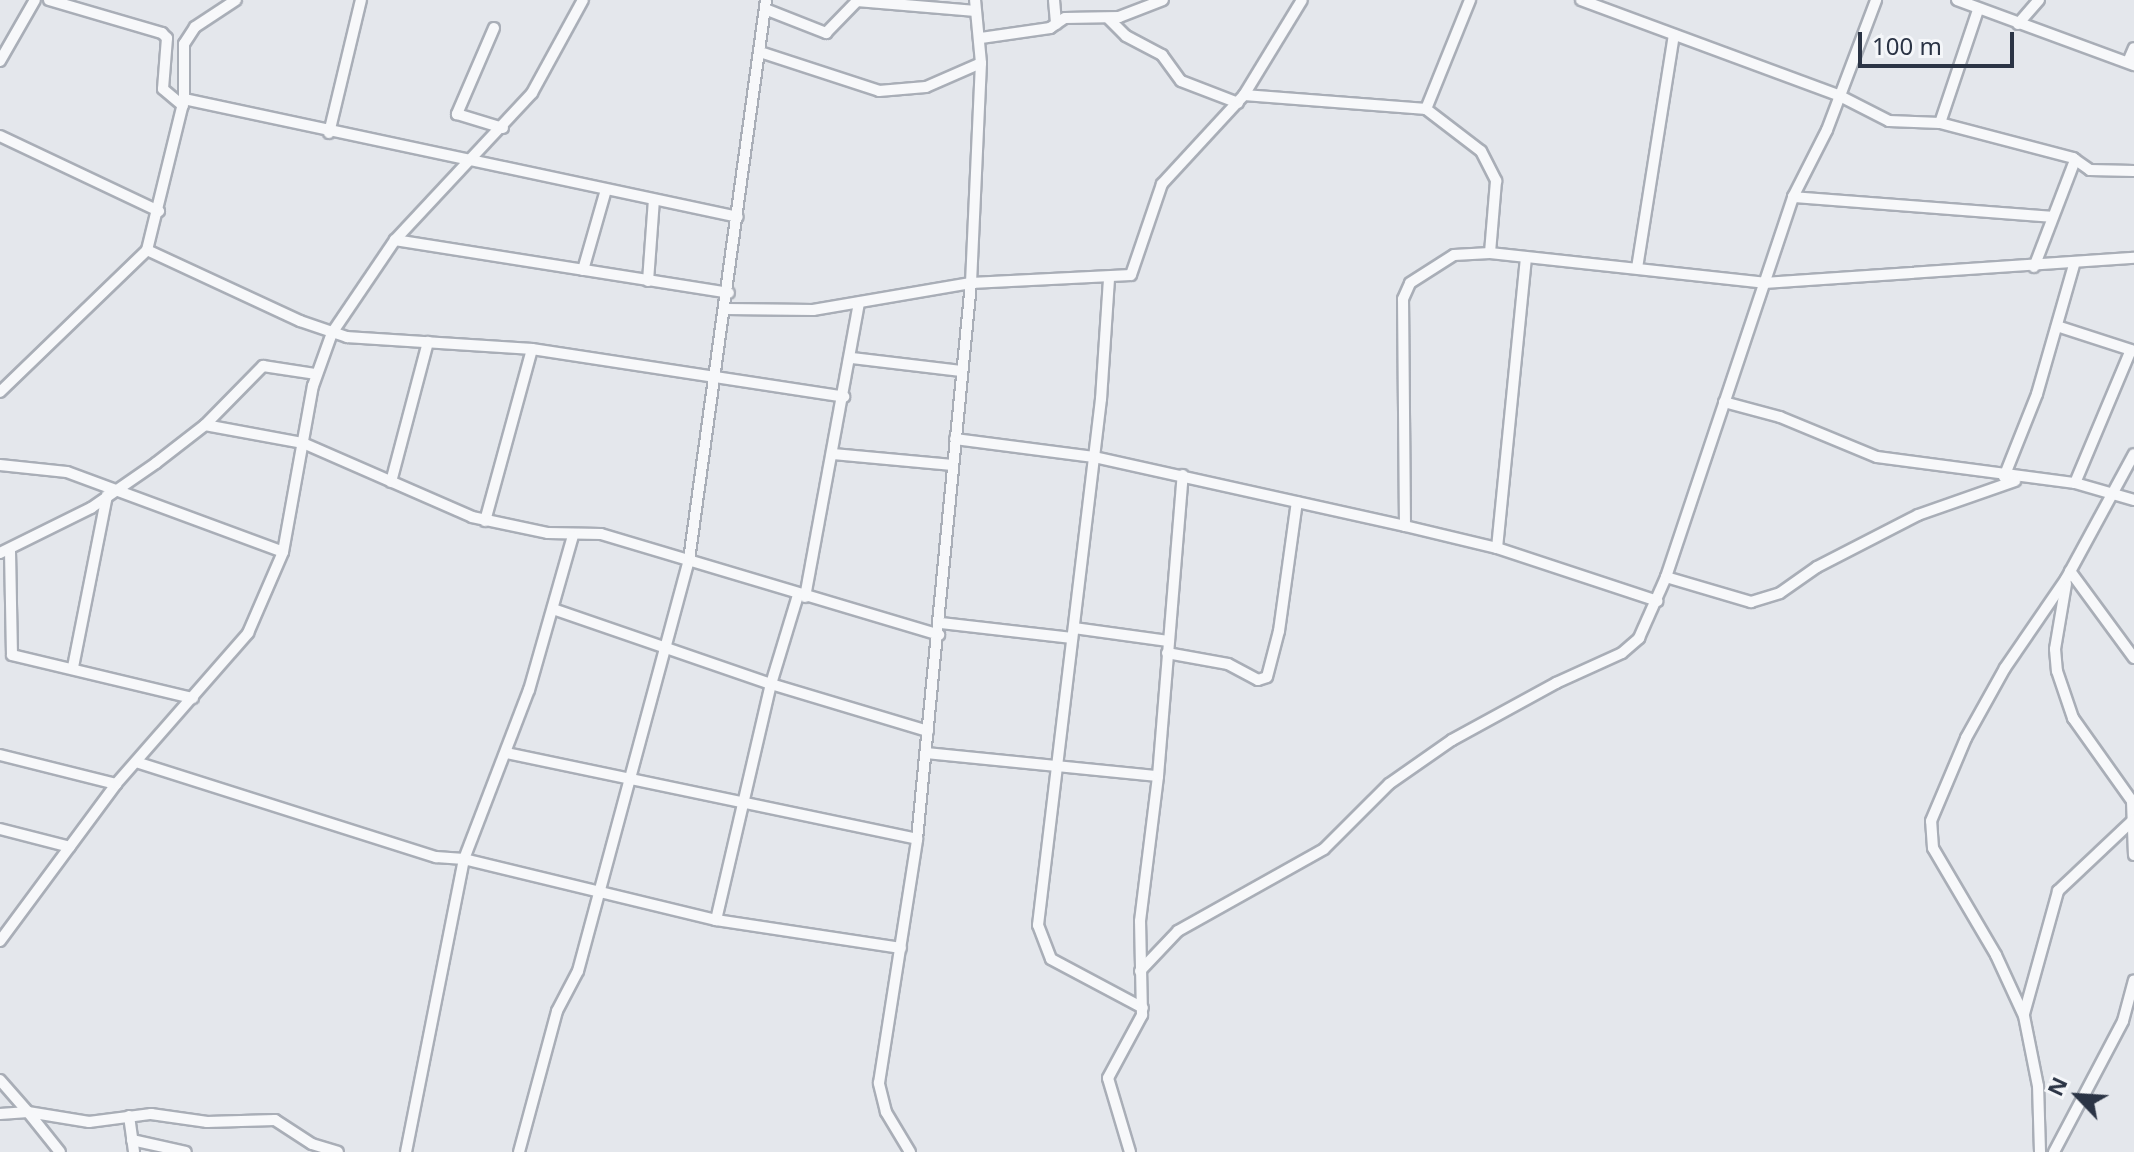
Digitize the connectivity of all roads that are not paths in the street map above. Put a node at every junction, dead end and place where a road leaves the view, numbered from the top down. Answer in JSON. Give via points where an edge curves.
{"nodes":[{"id":1,"x":35,"y":0,"type":"edge"},
{"id":2,"x":49,"y":0,"type":"edge"},
{"id":3,"x":236,"y":0,"type":"edge"},
{"id":4,"x":361,"y":0,"type":"edge"},
{"id":5,"x":583,"y":0,"type":"edge"},
{"id":6,"x":1054,"y":0,"type":"edge"},
{"id":7,"x":1163,"y":0,"type":"edge"},
{"id":8,"x":1302,"y":0,"type":"edge"},
{"id":9,"x":1470,"y":0,"type":"edge"},
{"id":10,"x":1581,"y":0,"type":"edge"},
{"id":11,"x":1876,"y":0,"type":"edge"},
{"id":12,"x":1957,"y":0,"type":"edge"},
{"id":13,"x":2039,"y":0,"type":"edge"},
{"id":14,"x":765,"y":5,"type":"edge"},
{"id":15,"x":975,"y":5,"type":"edge"},
{"id":16,"x":1978,"y":10,"type":"junction"},
{"id":17,"x":1109,"y":19,"type":"junction"},
{"id":18,"x":1056,"y":24,"type":"junction"},
{"id":19,"x":2018,"y":24,"type":"junction"},
{"id":20,"x":494,"y":28,"type":"dead end"},
{"id":21,"x":1674,"y":35,"type":"junction"},
{"id":22,"x":981,"y":38,"type":"junction"},
{"id":23,"x":2134,"y":48,"type":"edge"},
{"id":24,"x":760,"y":52,"type":"junction"},
{"id":25,"x":0,"y":61,"type":"edge"},
{"id":26,"x":981,"y":63,"type":"junction"},
{"id":27,"x":2131,"y":64,"type":"edge"},
{"id":28,"x":1840,"y":96,"type":"junction"},
{"id":29,"x":1241,"y":99,"type":"junction"},
{"id":30,"x":184,"y":103,"type":"junction"},
{"id":31,"x":1426,"y":109,"type":"junction"},
{"id":32,"x":1940,"y":123,"type":"junction"},
{"id":33,"x":503,"y":128,"type":"junction"},
{"id":34,"x":329,"y":133,"type":"junction"},
{"id":35,"x":0,"y":136,"type":"edge"},
{"id":36,"x":2075,"y":160,"type":"junction"},
{"id":37,"x":468,"y":163,"type":"junction"},
{"id":38,"x":2134,"y":171,"type":"edge"},
{"id":39,"x":606,"y":190,"type":"junction"},
{"id":40,"x":1793,"y":197,"type":"junction"},
{"id":41,"x":654,"y":200,"type":"junction"},
{"id":42,"x":159,"y":211,"type":"junction"},
{"id":43,"x":738,"y":217,"type":"junction"},
{"id":44,"x":2052,"y":217,"type":"junction"},
{"id":45,"x":395,"y":240,"type":"junction"},
{"id":46,"x":147,"y":250,"type":"junction"},
{"id":47,"x":1490,"y":253,"type":"junction"},
{"id":48,"x":2134,"y":258,"type":"edge"},
{"id":49,"x":1526,"y":260,"type":"junction"},
{"id":50,"x":2074,"y":265,"type":"junction"},
{"id":51,"x":2034,"y":267,"type":"junction"},
{"id":52,"x":1637,"y":268,"type":"junction"},
{"id":53,"x":583,"y":270,"type":"junction"},
{"id":54,"x":1109,"y":279,"type":"junction"},
{"id":55,"x":648,"y":281,"type":"junction"},
{"id":56,"x":971,"y":283,"type":"junction"},
{"id":57,"x":1764,"y":283,"type":"junction"},
{"id":58,"x":729,"y":293,"type":"junction"},
{"id":59,"x":859,"y":303,"type":"junction"},
{"id":60,"x":727,"y":309,"type":"junction"},
{"id":61,"x":2057,"y":326,"type":"junction"},
{"id":62,"x":332,"y":333,"type":"junction"},
{"id":63,"x":428,"y":342,"type":"junction"},
{"id":64,"x":532,"y":349,"type":"junction"},
{"id":65,"x":2132,"y":350,"type":"edge"},
{"id":66,"x":852,"y":358,"type":"junction"},
{"id":67,"x":961,"y":371,"type":"junction"},
{"id":68,"x":316,"y":374,"type":"junction"},
{"id":69,"x":716,"y":381,"type":"junction"},
{"id":70,"x":0,"y":392,"type":"edge"},
{"id":71,"x":844,"y":397,"type":"junction"},
{"id":72,"x":1724,"y":402,"type":"junction"},
{"id":73,"x":205,"y":425,"type":"junction"},
{"id":74,"x":955,"y":439,"type":"junction"},
{"id":75,"x":303,"y":443,"type":"junction"},
{"id":76,"x":833,"y":454,"type":"junction"},
{"id":77,"x":2134,"y":454,"type":"edge"},
{"id":78,"x":1094,"y":457,"type":"junction"},
{"id":79,"x":0,"y":465,"type":"edge"},
{"id":80,"x":952,"y":465,"type":"junction"},
{"id":81,"x":1183,"y":475,"type":"junction"},
{"id":82,"x":2004,"y":477,"type":"junction"},
{"id":83,"x":2021,"y":479,"type":"junction"},
{"id":84,"x":391,"y":482,"type":"junction"},
{"id":85,"x":2075,"y":483,"type":"junction"},
{"id":86,"x":2114,"y":491,"type":"junction"},
{"id":87,"x":110,"y":492,"type":"junction"},
{"id":88,"x":2134,"y":500,"type":"edge"},
{"id":89,"x":1297,"y":502,"type":"junction"},
{"id":90,"x":485,"y":521,"type":"junction"},
{"id":91,"x":1405,"y":526,"type":"junction"},
{"id":92,"x":573,"y":536,"type":"junction"},
{"id":93,"x":1497,"y":548,"type":"junction"},
{"id":94,"x":5,"y":552,"type":"edge"},
{"id":95,"x":283,"y":552,"type":"junction"},
{"id":96,"x":689,"y":560,"type":"junction"},
{"id":97,"x":2068,"y":575,"type":"junction"},
{"id":98,"x":1666,"y":577,"type":"junction"},
{"id":99,"x":801,"y":596,"type":"junction"},
{"id":100,"x":1657,"y":601,"type":"junction"},
{"id":101,"x":553,"y":609,"type":"junction"},
{"id":102,"x":941,"y":623,"type":"junction"},
{"id":103,"x":1073,"y":633,"type":"junction"},
{"id":104,"x":939,"y":635,"type":"junction"},
{"id":105,"x":662,"y":646,"type":"junction"},
{"id":106,"x":1168,"y":647,"type":"junction"},
{"id":107,"x":2134,"y":658,"type":"edge"},
{"id":108,"x":73,"y":667,"type":"junction"},
{"id":109,"x":771,"y":684,"type":"junction"},
{"id":110,"x":193,"y":698,"type":"junction"},
{"id":111,"x":928,"y":731,"type":"junction"},
{"id":112,"x":506,"y":753,"type":"junction"},
{"id":113,"x":926,"y":753,"type":"junction"},
{"id":114,"x":0,"y":755,"type":"edge"},
{"id":115,"x":136,"y":762,"type":"junction"},
{"id":116,"x":1055,"y":769,"type":"junction"},
{"id":117,"x":1158,"y":776,"type":"junction"},
{"id":118,"x":631,"y":781,"type":"junction"},
{"id":119,"x":116,"y":784,"type":"junction"},
{"id":120,"x":744,"y":806,"type":"junction"},
{"id":121,"x":2133,"y":820,"type":"edge"},
{"id":122,"x":0,"y":829,"type":"edge"},
{"id":123,"x":917,"y":839,"type":"junction"},
{"id":124,"x":70,"y":847,"type":"junction"},
{"id":125,"x":2134,"y":855,"type":"edge"},
{"id":126,"x":464,"y":859,"type":"junction"},
{"id":127,"x":601,"y":892,"type":"junction"},
{"id":128,"x":716,"y":920,"type":"junction"},
{"id":129,"x":0,"y":941,"type":"edge"},
{"id":130,"x":901,"y":948,"type":"junction"},
{"id":131,"x":1140,"y":971,"type":"junction"},
{"id":132,"x":2134,"y":980,"type":"edge"},
{"id":133,"x":1143,"y":1008,"type":"junction"},
{"id":134,"x":2024,"y":1016,"type":"junction"},
{"id":135,"x":0,"y":1080,"type":"edge"},
{"id":136,"x":28,"y":1112,"type":"junction"},
{"id":137,"x":0,"y":1114,"type":"edge"},
{"id":138,"x":129,"y":1116,"type":"junction"},
{"id":139,"x":132,"y":1140,"type":"junction"},
{"id":140,"x":311,"y":1148,"type":"edge"},
{"id":141,"x":60,"y":1152,"type":"edge"},
{"id":142,"x":134,"y":1152,"type":"edge"},
{"id":143,"x":186,"y":1152,"type":"edge"},
{"id":144,"x":338,"y":1152,"type":"edge"},
{"id":145,"x":406,"y":1152,"type":"edge"},
{"id":146,"x":519,"y":1152,"type":"edge"},
{"id":147,"x":910,"y":1152,"type":"edge"},
{"id":148,"x":1130,"y":1152,"type":"edge"},
{"id":149,"x":2040,"y":1152,"type":"edge"},
{"id":150,"x":2054,"y":1152,"type":"edge"}],
"edges":[{"from":1,"to":25,"type":"street"},
{"from":2,"to":30,"type":"street","via":[[162,33],[167,38],[163,89]]},
{"from":3,"to":30,"type":"street","via":[[188,33]]},
{"from":4,"to":34,"type":"street"},
{"from":5,"to":33,"type":"street","via":[[532,93]]},
{"from":6,"to":18,"type":"street"},
{"from":7,"to":17,"type":"street"},
{"from":8,"to":29,"type":"street"},
{"from":9,"to":31,"type":"street"},
{"from":10,"to":21,"type":"street"},
{"from":11,"to":28,"type":"street"},
{"from":12,"to":16,"type":"street"},
{"from":13,"to":19,"type":"street"},
{"from":14,"to":15,"type":"street","via":[[826,33],[857,1]]},
{"from":14,"to":24,"type":"street"},
{"from":15,"to":22,"type":"street"},
{"from":16,"to":19,"type":"street"},
{"from":16,"to":32,"type":"street"},
{"from":17,"to":18,"type":"street","via":[[1065,18]]},
{"from":17,"to":29,"type":"street","via":[[1126,36],[1162,55],[1181,81]]},
{"from":18,"to":22,"type":"street","via":[[1027,34]]},
{"from":19,"to":27,"type":"street"},
{"from":20,"to":33,"type":"street","via":[[457,114]]},
{"from":21,"to":28,"type":"street"},
{"from":21,"to":52,"type":"street"},
{"from":22,"to":26,"type":"street"},
{"from":23,"to":27,"type":"street"},
{"from":24,"to":26,"type":"street","via":[[879,91],[926,87]]},
{"from":24,"to":43,"type":"street"},
{"from":26,"to":56,"type":"street"},
{"from":28,"to":32,"type":"street","via":[[1889,121]]},
{"from":28,"to":40,"type":"street"},
{"from":29,"to":31,"type":"street"},
{"from":29,"to":54,"type":"street","via":[[1162,184],[1131,275]]},
{"from":30,"to":34,"type":"street"},
{"from":30,"to":42,"type":"street"},
{"from":31,"to":47,"type":"street","via":[[1481,151],[1496,181]]},
{"from":32,"to":36,"type":"street"},
{"from":33,"to":37,"type":"street"},
{"from":34,"to":37,"type":"street"},
{"from":35,"to":42,"type":"street"},
{"from":36,"to":38,"type":"street","via":[[2099,172]]},
{"from":36,"to":44,"type":"street"},
{"from":37,"to":39,"type":"street"},
{"from":37,"to":45,"type":"street"},
{"from":39,"to":41,"type":"street"},
{"from":39,"to":53,"type":"street"},
{"from":40,"to":44,"type":"street"},
{"from":40,"to":57,"type":"street"},
{"from":41,"to":43,"type":"street"},
{"from":41,"to":55,"type":"street"},
{"from":42,"to":46,"type":"street"},
{"from":43,"to":58,"type":"street"},
{"from":44,"to":51,"type":"street"},
{"from":45,"to":53,"type":"street"},
{"from":45,"to":62,"type":"street"},
{"from":46,"to":62,"type":"street"},
{"from":46,"to":70,"type":"street"},
{"from":47,"to":49,"type":"street"},
{"from":47,"to":91,"type":"street","via":[[1454,255],[1405,290]]},
{"from":48,"to":50,"type":"street"},
{"from":49,"to":52,"type":"street"},
{"from":49,"to":93,"type":"street"},
{"from":50,"to":51,"type":"street"},
{"from":50,"to":61,"type":"street"},
{"from":51,"to":57,"type":"street"},
{"from":52,"to":57,"type":"street"},
{"from":53,"to":55,"type":"street"},
{"from":54,"to":56,"type":"street"},
{"from":54,"to":78,"type":"street"},
{"from":55,"to":58,"type":"street"},
{"from":56,"to":59,"type":"street"},
{"from":56,"to":67,"type":"street"},
{"from":57,"to":72,"type":"street"},
{"from":58,"to":60,"type":"street"},
{"from":59,"to":60,"type":"street","via":[[778,312]]},
{"from":59,"to":66,"type":"street"},
{"from":60,"to":69,"type":"street"},
{"from":61,"to":65,"type":"street"},
{"from":61,"to":82,"type":"street"},
{"from":62,"to":63,"type":"street"},
{"from":62,"to":68,"type":"street"},
{"from":63,"to":64,"type":"street"},
{"from":63,"to":84,"type":"street"},
{"from":64,"to":69,"type":"street"},
{"from":64,"to":90,"type":"street"},
{"from":65,"to":85,"type":"street"},
{"from":66,"to":67,"type":"street"},
{"from":66,"to":71,"type":"street"},
{"from":67,"to":74,"type":"street"},
{"from":68,"to":73,"type":"street","via":[[263,366]]},
{"from":68,"to":75,"type":"street"},
{"from":69,"to":71,"type":"street"},
{"from":69,"to":96,"type":"street"},
{"from":71,"to":76,"type":"street"},
{"from":72,"to":82,"type":"street","via":[[1780,417],[1877,457]]},
{"from":72,"to":98,"type":"street"},
{"from":73,"to":75,"type":"street"},
{"from":73,"to":87,"type":"street"},
{"from":74,"to":78,"type":"street"},
{"from":74,"to":80,"type":"street"},
{"from":75,"to":84,"type":"street"},
{"from":75,"to":95,"type":"street"},
{"from":76,"to":80,"type":"street"},
{"from":76,"to":99,"type":"street"},
{"from":77,"to":86,"type":"street"},
{"from":78,"to":81,"type":"street"},
{"from":78,"to":103,"type":"street"},
{"from":79,"to":87,"type":"street","via":[[56,470]]},
{"from":80,"to":102,"type":"street"},
{"from":81,"to":89,"type":"street"},
{"from":81,"to":106,"type":"street"},
{"from":82,"to":83,"type":"street"},
{"from":83,"to":85,"type":"street"},
{"from":83,"to":98,"type":"street","via":[[1918,515],[1764,599],[1738,600]]},
{"from":84,"to":90,"type":"street"},
{"from":85,"to":86,"type":"street"},
{"from":86,"to":88,"type":"street"},
{"from":86,"to":97,"type":"street"},
{"from":87,"to":94,"type":"street"},
{"from":87,"to":95,"type":"street"},
{"from":87,"to":108,"type":"street"},
{"from":89,"to":91,"type":"street"},
{"from":89,"to":106,"type":"street","via":[[1279,631],[1267,677],[1258,680],[1228,664]]},
{"from":90,"to":92,"type":"street"},
{"from":91,"to":93,"type":"street"},
{"from":92,"to":96,"type":"street","via":[[601,534]]},
{"from":92,"to":101,"type":"street"},
{"from":93,"to":100,"type":"street"},
{"from":94,"to":108,"type":"street","via":[[12,655]]},
{"from":95,"to":110,"type":"street","via":[[248,633]]},
{"from":96,"to":99,"type":"street"},
{"from":96,"to":105,"type":"street"},
{"from":97,"to":107,"type":"street"},
{"from":97,"to":121,"type":"street","via":[[2055,649],[2057,671],[2073,718],[2132,801]]},
{"from":97,"to":134,"type":"street","via":[[2005,668],[1961,748],[1931,821],[1933,848],[1988,941]]},
{"from":98,"to":100,"type":"street"},
{"from":99,"to":104,"type":"street"},
{"from":99,"to":109,"type":"street"},
{"from":100,"to":131,"type":"street","via":[[1631,647],[1452,740],[1389,784],[1324,849],[1178,931]]},
{"from":101,"to":105,"type":"street"},
{"from":101,"to":112,"type":"street"},
{"from":102,"to":103,"type":"street"},
{"from":102,"to":104,"type":"street"},
{"from":103,"to":106,"type":"street"},
{"from":103,"to":116,"type":"street"},
{"from":104,"to":111,"type":"street"},
{"from":105,"to":109,"type":"street"},
{"from":105,"to":118,"type":"street"},
{"from":106,"to":117,"type":"street"},
{"from":108,"to":110,"type":"street"},
{"from":109,"to":111,"type":"street"},
{"from":109,"to":120,"type":"street"},
{"from":110,"to":115,"type":"street"},
{"from":111,"to":113,"type":"street"},
{"from":112,"to":118,"type":"street"},
{"from":112,"to":126,"type":"street"},
{"from":113,"to":116,"type":"street"},
{"from":113,"to":123,"type":"street"},
{"from":114,"to":119,"type":"street"},
{"from":115,"to":119,"type":"street"},
{"from":115,"to":126,"type":"street","via":[[420,853]]},
{"from":116,"to":117,"type":"street"},
{"from":116,"to":133,"type":"street","via":[[1041,874],[1038,925],[1043,946],[1065,968]]},
{"from":117,"to":131,"type":"street","via":[[1140,921]]},
{"from":118,"to":120,"type":"street"},
{"from":118,"to":127,"type":"street"},
{"from":119,"to":124,"type":"street"},
{"from":120,"to":123,"type":"street"},
{"from":120,"to":128,"type":"street"},
{"from":121,"to":125,"type":"street"},
{"from":121,"to":134,"type":"street","via":[[2058,891]]},
{"from":122,"to":124,"type":"street"},
{"from":123,"to":130,"type":"street"},
{"from":124,"to":129,"type":"street"},
{"from":126,"to":127,"type":"street"},
{"from":126,"to":145,"type":"street"},
{"from":127,"to":128,"type":"street"},
{"from":127,"to":146,"type":"street","via":[[578,971],[557,1011]]},
{"from":128,"to":130,"type":"street"},
{"from":130,"to":147,"type":"street","via":[[879,1083],[886,1112]]},
{"from":131,"to":133,"type":"street"},
{"from":132,"to":150,"type":"street","via":[[2123,1021]]},
{"from":133,"to":148,"type":"street","via":[[1108,1078]]},
{"from":134,"to":149,"type":"street","via":[[2038,1086]]},
{"from":135,"to":136,"type":"street"},
{"from":136,"to":137,"type":"street"},
{"from":136,"to":138,"type":"street","via":[[89,1122]]},
{"from":136,"to":141,"type":"street"},
{"from":138,"to":139,"type":"street"},
{"from":138,"to":140,"type":"street","via":[[275,1120]]},
{"from":139,"to":142,"type":"street"},
{"from":139,"to":143,"type":"street"},
{"from":140,"to":144,"type":"street"}]}
